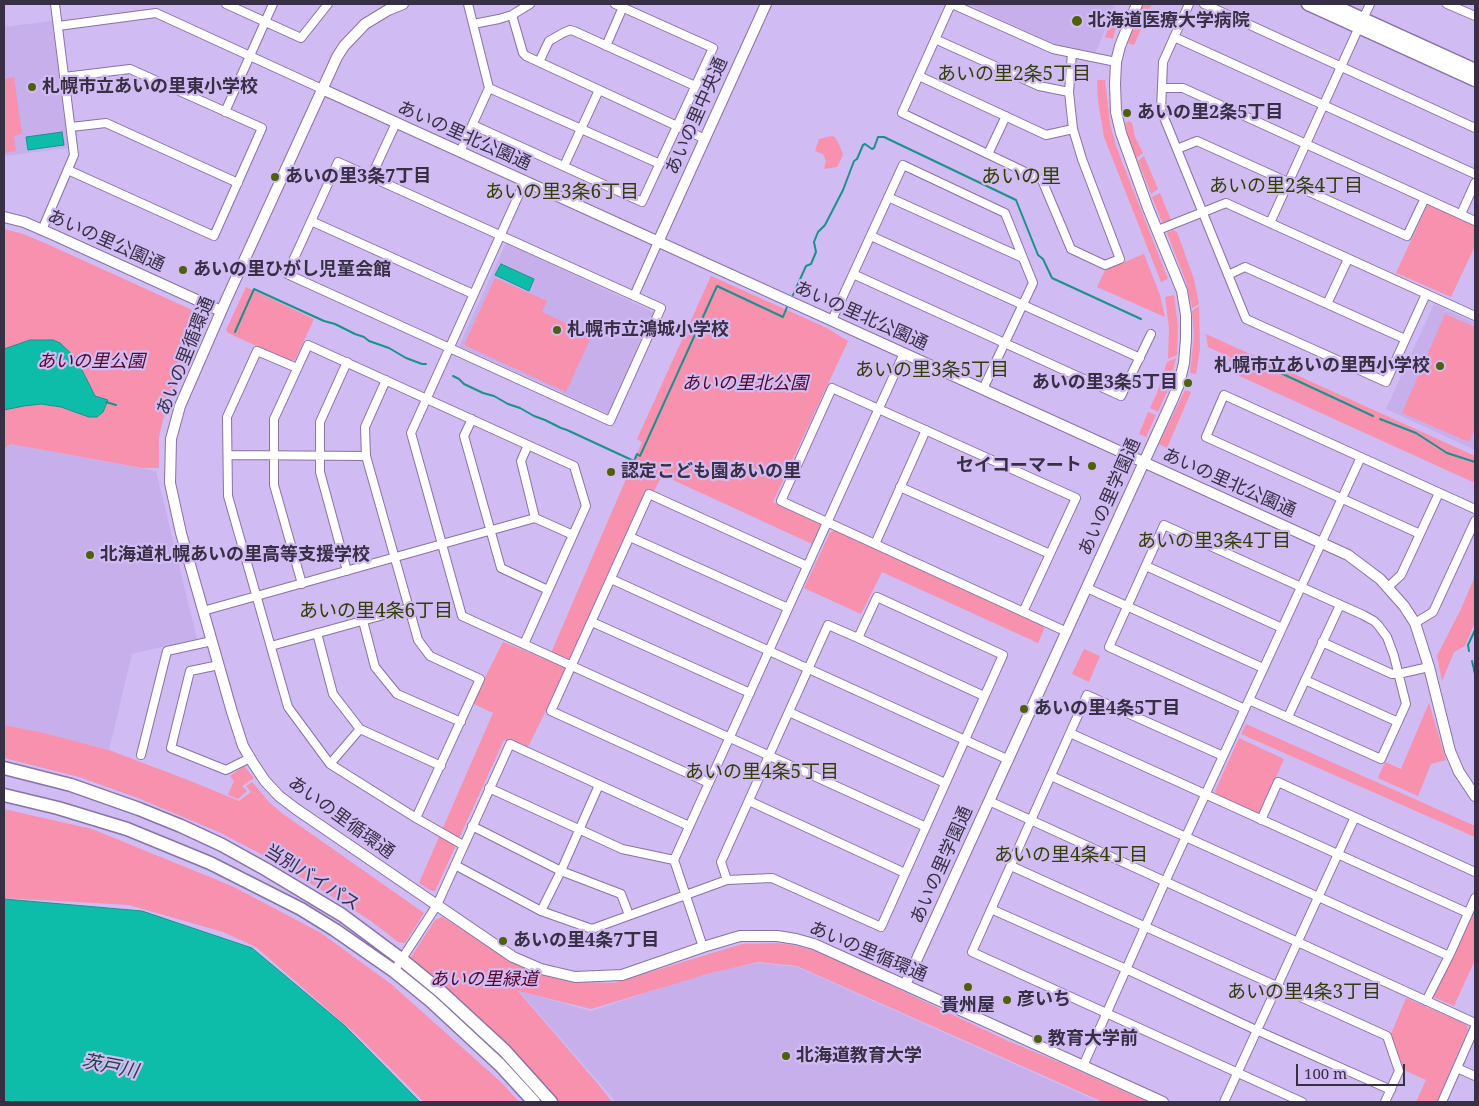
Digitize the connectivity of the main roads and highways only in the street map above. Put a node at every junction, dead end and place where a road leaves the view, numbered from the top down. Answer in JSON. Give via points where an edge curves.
{"nodes":[{"id":1,"x":1308,"y":4,"type":"edge"},
{"id":2,"x":1330,"y":4,"type":"edge"},
{"id":3,"x":1361,"y":23,"type":"junction"},
{"id":4,"x":1475,"y":70,"type":"edge"},
{"id":5,"x":1475,"y":80,"type":"edge"},
{"id":6,"x":4,"y":768,"type":"edge"},
{"id":7,"x":4,"y":795,"type":"edge"},
{"id":8,"x":534,"y":1102,"type":"edge"},
{"id":9,"x":551,"y":1102,"type":"edge"}],
"edges":[{"from":1,"to":3,"type":"main road"},
{"from":2,"to":3,"type":"main road"},
{"from":3,"to":4,"type":"main road"},
{"from":3,"to":5,"type":"main road"},
{"from":6,"to":9,"type":"main road","name":"当別バイパス","via":[[71,785],[148,812],[222,845],[342,915],[402,959],[473,1020]]},
{"from":7,"to":8,"type":"main road","name":"当別バイパス","via":[[127,830],[210,864],[301,909],[394,971],[431,1001],[500,1065]]}]}
